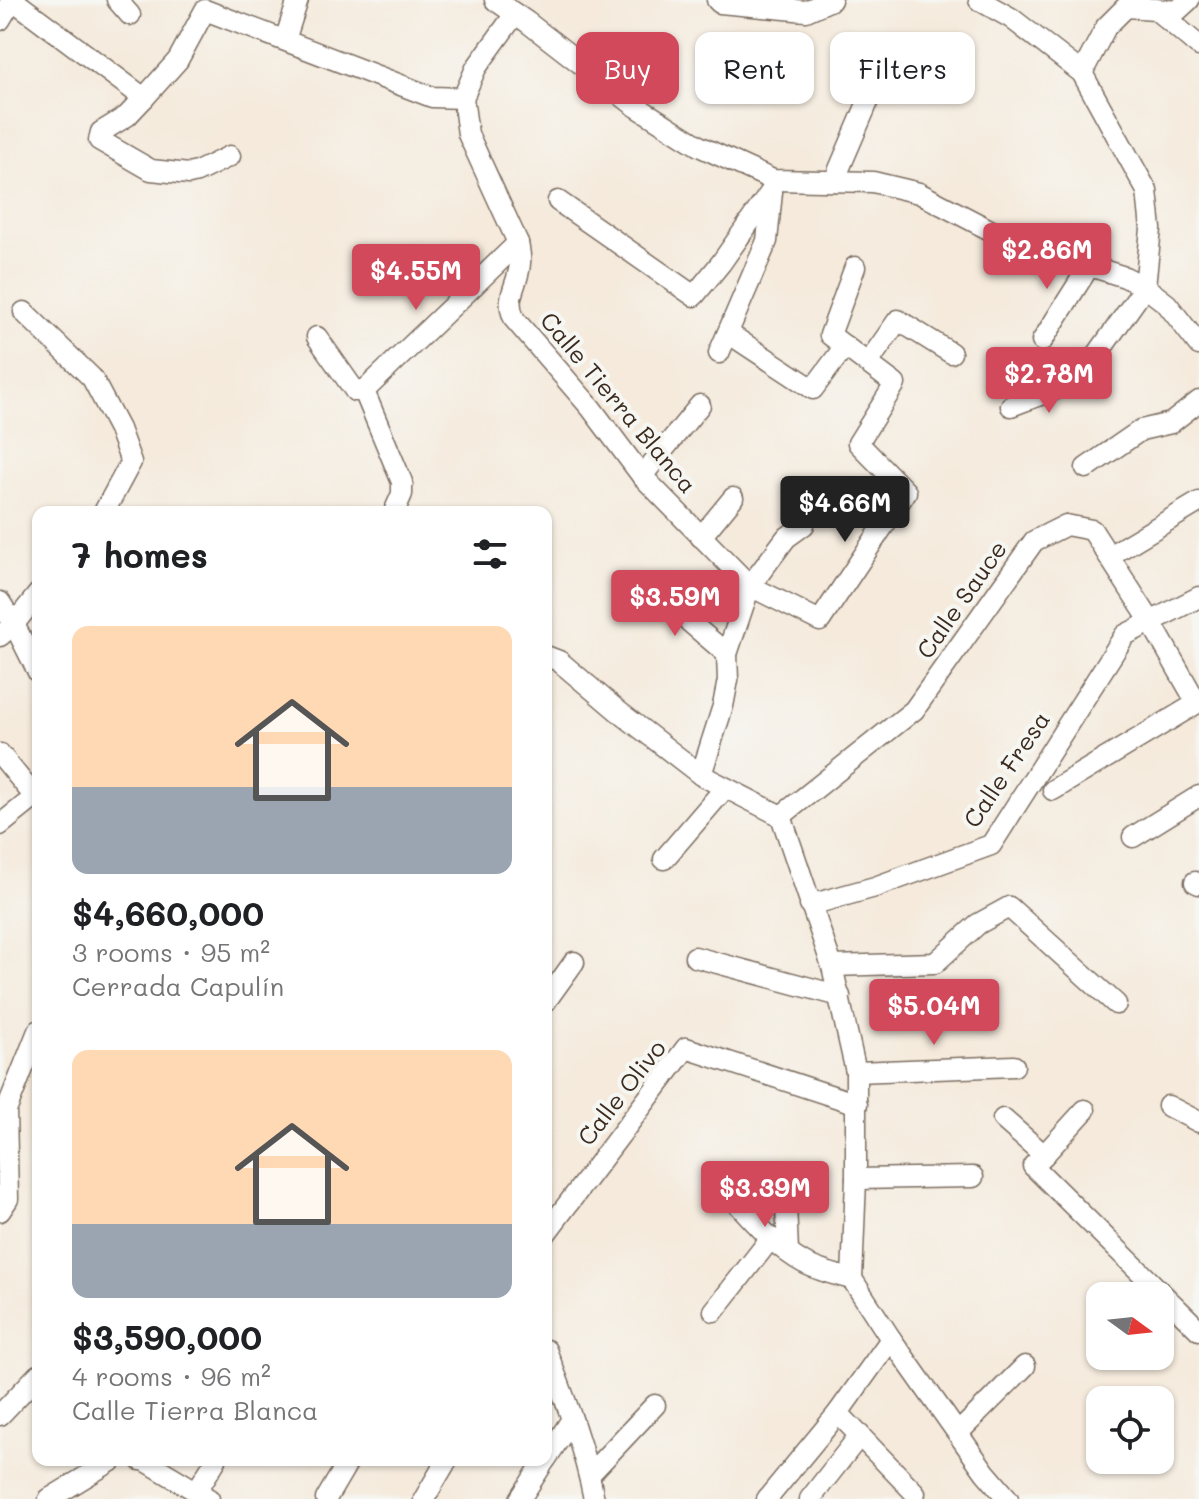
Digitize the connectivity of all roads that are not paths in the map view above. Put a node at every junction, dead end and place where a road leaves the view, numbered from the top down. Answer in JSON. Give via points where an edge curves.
{"nodes":[{"id":1,"x":13,"y":0,"type":"edge"},
{"id":2,"x":298,"y":0,"type":"edge"},
{"id":3,"x":495,"y":0,"type":"edge"},
{"id":4,"x":717,"y":0,"type":"edge"},
{"id":5,"x":831,"y":0,"type":"edge"},
{"id":6,"x":1189,"y":0,"type":"edge"},
{"id":7,"x":986,"y":2,"type":"edge"},
{"id":8,"x":765,"y":4,"type":"edge"},
{"id":9,"x":1127,"y":4,"type":"edge"},
{"id":10,"x":1155,"y":9,"type":"junction"},
{"id":11,"x":515,"y":14,"type":"junction"},
{"id":12,"x":0,"y":20,"type":"edge"},
{"id":13,"x":285,"y":40,"type":"junction"},
{"id":14,"x":1199,"y":46,"type":"edge"},
{"id":15,"x":1082,"y":73,"type":"junction"},
{"id":16,"x":144,"y":98,"type":"junction"},
{"id":17,"x":463,"y":98,"type":"junction"},
{"id":18,"x":867,"y":104,"type":"edge"},
{"id":19,"x":230,"y":156,"type":"dead end"},
{"id":20,"x":834,"y":181,"type":"junction"},
{"id":21,"x":772,"y":185,"type":"junction"},
{"id":22,"x":558,"y":201,"type":"dead end"},
{"id":23,"x":518,"y":243,"type":"junction"},
{"id":24,"x":1090,"y":265,"type":"junction"},
{"id":25,"x":855,"y":267,"type":"dead end"},
{"id":26,"x":1145,"y":287,"type":"junction"},
{"id":27,"x":24,"y":312,"type":"dead end"},
{"id":28,"x":728,"y":333,"type":"junction"},
{"id":29,"x":1197,"y":335,"type":"edge"},
{"id":30,"x":317,"y":337,"type":"dead end"},
{"id":31,"x":1042,"y":341,"type":"dead end"},
{"id":32,"x":845,"y":346,"type":"junction"},
{"id":33,"x":719,"y":353,"type":"dead end"},
{"id":34,"x":951,"y":353,"type":"dead end"},
{"id":35,"x":868,"y":363,"type":"junction"},
{"id":36,"x":364,"y":391,"type":"junction"},
{"id":37,"x":1199,"y":401,"type":"edge"},
{"id":38,"x":700,"y":405,"type":"dead end"},
{"id":39,"x":1011,"y":406,"type":"dead end"},
{"id":40,"x":1086,"y":468,"type":"dead end"},
{"id":41,"x":642,"y":476,"type":"junction"},
{"id":42,"x":733,"y":498,"type":"dead end"},
{"id":43,"x":1199,"y":502,"type":"edge"},
{"id":44,"x":107,"y":506,"type":"edge"},
{"id":45,"x":397,"y":506,"type":"edge"},
{"id":46,"x":804,"y":525,"type":"dead end"},
{"id":47,"x":701,"y":537,"type":"junction"},
{"id":48,"x":1109,"y":556,"type":"junction"},
{"id":49,"x":750,"y":586,"type":"junction"},
{"id":50,"x":652,"y":590,"type":"dead end"},
{"id":51,"x":1199,"y":597,"type":"edge"},
{"id":52,"x":32,"y":601,"type":"edge"},
{"id":53,"x":0,"y":602,"type":"edge"},
{"id":54,"x":1151,"y":622,"type":"junction"},
{"id":55,"x":7,"y":630,"type":"edge"},
{"id":56,"x":727,"y":654,"type":"junction"},
{"id":57,"x":552,"y":658,"type":"edge"},
{"id":58,"x":32,"y":664,"type":"edge"},
{"id":59,"x":1198,"y":702,"type":"edge"},
{"id":60,"x":0,"y":754,"type":"edge"},
{"id":61,"x":701,"y":775,"type":"junction"},
{"id":62,"x":725,"y":788,"type":"junction"},
{"id":63,"x":1053,"y":790,"type":"dead end"},
{"id":64,"x":32,"y":793,"type":"edge"},
{"id":65,"x":1199,"y":796,"type":"edge"},
{"id":66,"x":32,"y":799,"type":"edge"},
{"id":67,"x":781,"y":816,"type":"junction"},
{"id":68,"x":0,"y":825,"type":"edge"},
{"id":69,"x":1133,"y":837,"type":"dead end"},
{"id":70,"x":664,"y":859,"type":"dead end"},
{"id":71,"x":810,"y":905,"type":"junction"},
{"id":72,"x":695,"y":957,"type":"dead end"},
{"id":73,"x":574,"y":962,"type":"dead end"},
{"id":74,"x":832,"y":966,"type":"junction"},
{"id":75,"x":552,"y":993,"type":"edge"},
{"id":76,"x":840,"y":996,"type":"junction"},
{"id":77,"x":1116,"y":1004,"type":"dead end"},
{"id":78,"x":32,"y":1046,"type":"edge"},
{"id":79,"x":1014,"y":1066,"type":"dead end"},
{"id":80,"x":856,"y":1072,"type":"junction"},
{"id":81,"x":857,"y":1104,"type":"junction"},
{"id":82,"x":1168,"y":1106,"type":"dead end"},
{"id":83,"x":1085,"y":1110,"type":"dead end"},
{"id":84,"x":1003,"y":1119,"type":"dead end"},
{"id":85,"x":1199,"y":1122,"type":"edge"},
{"id":86,"x":1038,"y":1160,"type":"junction"},
{"id":87,"x":973,"y":1177,"type":"dead end"},
{"id":88,"x":856,"y":1179,"type":"junction"},
{"id":89,"x":721,"y":1186,"type":"dead end"},
{"id":90,"x":786,"y":1204,"type":"dead end"},
{"id":91,"x":4,"y":1205,"type":"edge"},
{"id":92,"x":552,"y":1225,"type":"edge"},
{"id":93,"x":771,"y":1238,"type":"junction"},
{"id":94,"x":788,"y":1252,"type":"junction"},
{"id":95,"x":852,"y":1279,"type":"junction"},
{"id":96,"x":714,"y":1311,"type":"dead end"},
{"id":97,"x":1199,"y":1330,"type":"edge"},
{"id":98,"x":891,"y":1339,"type":"junction"},
{"id":99,"x":552,"y":1366,"type":"edge"},
{"id":100,"x":1025,"y":1366,"type":"dead end"},
{"id":101,"x":32,"y":1381,"type":"edge"},
{"id":102,"x":655,"y":1405,"type":"dead end"},
{"id":103,"x":838,"y":1413,"type":"junction"},
{"id":104,"x":0,"y":1415,"type":"edge"},
{"id":105,"x":572,"y":1419,"type":"junction"},
{"id":106,"x":958,"y":1433,"type":"junction"},
{"id":107,"x":860,"y":1435,"type":"junction"},
{"id":108,"x":552,"y":1450,"type":"edge"},
{"id":109,"x":103,"y":1466,"type":"edge"},
{"id":110,"x":154,"y":1466,"type":"edge"},
{"id":111,"x":214,"y":1466,"type":"edge"},
{"id":112,"x":345,"y":1466,"type":"edge"},
{"id":113,"x":443,"y":1466,"type":"edge"},
{"id":114,"x":541,"y":1466,"type":"edge"},
{"id":115,"x":589,"y":1475,"type":"junction"},
{"id":116,"x":915,"y":1493,"type":"dead end"},
{"id":117,"x":203,"y":1495,"type":"edge"},
{"id":118,"x":49,"y":1499,"type":"edge"},
{"id":119,"x":326,"y":1499,"type":"edge"},
{"id":120,"x":424,"y":1499,"type":"edge"},
{"id":121,"x":520,"y":1499,"type":"edge"},
{"id":122,"x":594,"y":1499,"type":"edge"},
{"id":123,"x":767,"y":1499,"type":"edge"},
{"id":124,"x":810,"y":1499,"type":"edge"},
{"id":125,"x":1008,"y":1499,"type":"edge"}],
"edges":[{"from":1,"to":12,"type":"street"},
{"from":1,"to":16,"type":"street"},
{"from":2,"to":13,"type":"street"},
{"from":3,"to":11,"type":"street"},
{"from":4,"to":8,"type":"street"},
{"from":5,"to":8,"type":"street","via":[[806,11]]},
{"from":6,"to":10,"type":"street","via":[[1177,11]]},
{"from":7,"to":15,"type":"street"},
{"from":9,"to":10,"type":"street"},
{"from":9,"to":15,"type":"street","via":[[1106,27]]},
{"from":10,"to":14,"type":"street"},
{"from":11,"to":17,"type":"street","via":[[476,68]]},
{"from":11,"to":21,"type":"street","via":[[634,105]]},
{"from":13,"to":16,"type":"street","via":[[205,10],[178,60]]},
{"from":13,"to":17,"type":"street","via":[[432,97]]},
{"from":15,"to":26,"type":"street","via":[[1147,191],[1151,229]]},
{"from":16,"to":19,"type":"street","via":[[101,132],[99,140],[151,170],[189,174]]},
{"from":17,"to":23,"type":"street","name":"Calle Tierra Blanca","via":[[468,134]]},
{"from":18,"to":20,"type":"street"},
{"from":20,"to":21,"type":"street"},
{"from":20,"to":24,"type":"street","via":[[873,182],[919,193],[1013,242]]},
{"from":21,"to":22,"type":"street","via":[[694,296]]},
{"from":21,"to":28,"type":"street","via":[[767,241]]},
{"from":23,"to":36,"type":"street"},
{"from":23,"to":41,"type":"street","name":"Calle Tierra Blanca","via":[[520,262],[510,310],[515,320]]},
{"from":24,"to":26,"type":"street"},
{"from":24,"to":31,"type":"street"},
{"from":25,"to":32,"type":"street","via":[[830,335]]},
{"from":26,"to":29,"type":"street"},
{"from":26,"to":39,"type":"street","via":[[1082,376]]},
{"from":27,"to":44,"type":"street","via":[[92,378],[119,429],[131,462]]},
{"from":28,"to":32,"type":"street","via":[[813,389]]},
{"from":28,"to":33,"type":"street"},
{"from":30,"to":36,"type":"street","via":[[355,391]]},
{"from":32,"to":35,"type":"street"},
{"from":34,"to":35,"type":"street","via":[[898,320]]},
{"from":35,"to":49,"type":"street","name":"Calle Tierra Blanca","via":[[895,384],[858,443],[906,492],[820,621]]},
{"from":36,"to":45,"type":"street","via":[[402,482]]},
{"from":37,"to":40,"type":"street","via":[[1171,423],[1141,430]]},
{"from":38,"to":41,"type":"street"},
{"from":41,"to":47,"type":"street","name":"Calle Tierra Blanca"},
{"from":42,"to":47,"type":"street"},
{"from":43,"to":48,"type":"street"},
{"from":46,"to":49,"type":"street","via":[[786,538]]},
{"from":47,"to":49,"type":"street","name":"Calle Tierra Blanca"},
{"from":48,"to":54,"type":"street","name":"Calle Sauce"},
{"from":48,"to":67,"type":"street","name":"Calle Sauce","via":[[1092,530],[1066,525],[1034,541],[914,710]]},
{"from":49,"to":56,"type":"street"},
{"from":50,"to":56,"type":"street"},
{"from":51,"to":54,"type":"street","name":"Calle Fresa"},
{"from":52,"to":55,"type":"street"},
{"from":53,"to":55,"type":"street"},
{"from":54,"to":59,"type":"street","name":"Calle Sauce"},
{"from":54,"to":71,"type":"street","name":"Calle Fresa","via":[[1125,635],[991,845]]},
{"from":55,"to":58,"type":"street"},
{"from":56,"to":61,"type":"street","via":[[723,706]]},
{"from":57,"to":61,"type":"street"},
{"from":59,"to":63,"type":"street"},
{"from":60,"to":64,"type":"street"},
{"from":61,"to":62,"type":"street"},
{"from":62,"to":67,"type":"street"},
{"from":62,"to":70,"type":"street"},
{"from":65,"to":69,"type":"street"},
{"from":66,"to":68,"type":"street"},
{"from":67,"to":71,"type":"street"},
{"from":71,"to":74,"type":"street"},
{"from":72,"to":76,"type":"street"},
{"from":73,"to":75,"type":"street"},
{"from":74,"to":76,"type":"street"},
{"from":74,"to":77,"type":"street","via":[[935,963],[978,924],[1009,907]]},
{"from":76,"to":80,"type":"street"},
{"from":78,"to":91,"type":"street","via":[[6,1111]]},
{"from":79,"to":80,"type":"street"},
{"from":80,"to":81,"type":"street"},
{"from":81,"to":88,"type":"street"},
{"from":81,"to":92,"type":"street","name":"Calle Olivo","via":[[686,1048]]},
{"from":82,"to":85,"type":"street"},
{"from":83,"to":86,"type":"street"},
{"from":84,"to":86,"type":"street"},
{"from":86,"to":97,"type":"street"},
{"from":87,"to":88,"type":"street"},
{"from":88,"to":95,"type":"street"},
{"from":89,"to":93,"type":"street"},
{"from":90,"to":94,"type":"street"},
{"from":93,"to":94,"type":"street"},
{"from":93,"to":96,"type":"street"},
{"from":94,"to":95,"type":"street","via":[[825,1272]]},
{"from":95,"to":98,"type":"street"},
{"from":98,"to":103,"type":"street"},
{"from":98,"to":106,"type":"street"},
{"from":99,"to":105,"type":"street"},
{"from":100,"to":106,"type":"street"},
{"from":101,"to":104,"type":"street"},
{"from":102,"to":115,"type":"street"},
{"from":103,"to":107,"type":"street"},
{"from":103,"to":123,"type":"street"},
{"from":105,"to":108,"type":"street"},
{"from":105,"to":115,"type":"street"},
{"from":106,"to":125,"type":"street"},
{"from":107,"to":116,"type":"street"},
{"from":107,"to":124,"type":"street"},
{"from":109,"to":118,"type":"street"},
{"from":110,"to":117,"type":"street"},
{"from":111,"to":117,"type":"street"},
{"from":112,"to":119,"type":"street"},
{"from":113,"to":120,"type":"street"},
{"from":114,"to":121,"type":"street"},
{"from":115,"to":122,"type":"street"}]}
